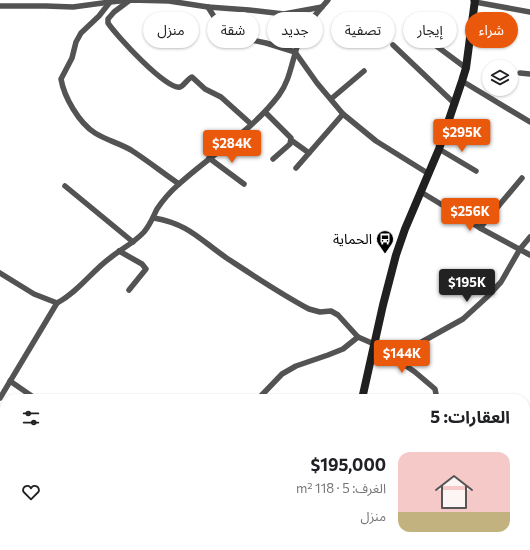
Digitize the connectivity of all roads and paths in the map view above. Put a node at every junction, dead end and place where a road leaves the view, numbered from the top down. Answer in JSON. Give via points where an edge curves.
{"nodes":[{"id":1,"x":130,"y":0,"type":"edge"},
{"id":2,"x":328,"y":0,"type":"edge"},
{"id":3,"x":474,"y":1,"type":"edge"},
{"id":4,"x":86,"y":2,"type":"edge"},
{"id":5,"x":110,"y":2,"type":"junction"},
{"id":6,"x":0,"y":6,"type":"edge"},
{"id":7,"x":322,"y":7,"type":"junction"},
{"id":8,"x":208,"y":8,"type":"junction"},
{"id":9,"x":530,"y":12,"type":"edge"},
{"id":10,"x":395,"y":47,"type":"edge"},
{"id":11,"x":439,"y":48,"type":"edge"},
{"id":12,"x":295,"y":52,"type":"junction"},
{"id":13,"x":466,"y":68,"type":"junction"},
{"id":14,"x":364,"y":71,"type":"dead end"},
{"id":15,"x":520,"y":73,"type":"dead end"},
{"id":16,"x":530,"y":74,"type":"edge"},
{"id":17,"x":462,"y":81,"type":"junction"},
{"id":18,"x":331,"y":99,"type":"junction"},
{"id":19,"x":456,"y":104,"type":"junction"},
{"id":20,"x":265,"y":112,"type":"junction"},
{"id":21,"x":343,"y":114,"type":"junction"},
{"id":22,"x":530,"y":120,"type":"edge"},
{"id":23,"x":251,"y":124,"type":"junction"},
{"id":24,"x":291,"y":140,"type":"junction"},
{"id":25,"x":439,"y":150,"type":"junction"},
{"id":26,"x":309,"y":153,"type":"junction"},
{"id":27,"x":209,"y":158,"type":"junction"},
{"id":28,"x":273,"y":159,"type":"dead end"},
{"id":29,"x":296,"y":168,"type":"dead end"},
{"id":30,"x":476,"y":171,"type":"dead end"},
{"id":31,"x":429,"y":174,"type":"junction"},
{"id":32,"x":522,"y":178,"type":"dead end"},
{"id":33,"x":179,"y":184,"type":"junction"},
{"id":34,"x":244,"y":184,"type":"dead end"},
{"id":35,"x":65,"y":186,"type":"dead end"},
{"id":36,"x":421,"y":192,"type":"junction"},
{"id":37,"x":154,"y":218,"type":"junction"},
{"id":38,"x":480,"y":228,"type":"junction"},
{"id":39,"x":530,"y":237,"type":"edge"},
{"id":40,"x":133,"y":242,"type":"junction"},
{"id":41,"x":520,"y":249,"type":"junction"},
{"id":42,"x":119,"y":251,"type":"junction"},
{"id":43,"x":530,"y":255,"type":"edge"},
{"id":44,"x":0,"y":273,"type":"edge"},
{"id":45,"x":129,"y":290,"type":"dead end"},
{"id":46,"x":57,"y":302,"type":"junction"},
{"id":47,"x":358,"y":337,"type":"junction"},
{"id":48,"x":374,"y":344,"type":"junction"},
{"id":49,"x":397,"y":359,"type":"junction"},
{"id":50,"x":10,"y":381,"type":"junction"},
{"id":51,"x":2,"y":394,"type":"edge"},
{"id":52,"x":29,"y":394,"type":"edge"},
{"id":53,"x":263,"y":394,"type":"edge"},
{"id":54,"x":363,"y":394,"type":"edge"},
{"id":55,"x":436,"y":394,"type":"edge"}],
"edges":[{"from":1,"to":5,"type":"street"},
{"from":1,"to":8,"type":"street","via":[[169,1]]},
{"from":1,"to":23,"type":"street","via":[[114,12],[108,23],[150,69],[163,81],[178,87],[192,77],[205,89],[221,97]]},
{"from":2,"to":7,"type":"street"},
{"from":3,"to":9,"type":"street"},
{"from":3,"to":13,"type":"main road"},
{"from":4,"to":5,"type":"street"},
{"from":4,"to":6,"type":"street","via":[[73,7]]},
{"from":5,"to":33,"type":"street","via":[[81,33],[76,42],[72,58],[61,79],[64,92],[88,127],[143,158]]},
{"from":7,"to":8,"type":"street","via":[[284,14]]},
{"from":7,"to":12,"type":"street","via":[[306,26]]},
{"from":8,"to":12,"type":"street","via":[[218,23],[232,34]]},
{"from":10,"to":19,"type":"street"},
{"from":11,"to":13,"type":"street"},
{"from":12,"to":18,"type":"street"},
{"from":12,"to":20,"type":"street","via":[[285,85]]},
{"from":13,"to":17,"type":"main road"},
{"from":14,"to":18,"type":"street"},
{"from":15,"to":16,"type":"street"},
{"from":17,"to":19,"type":"main road"},
{"from":17,"to":22,"type":"street"},
{"from":18,"to":21,"type":"street"},
{"from":19,"to":25,"type":"main road"},
{"from":20,"to":23,"type":"street"},
{"from":20,"to":24,"type":"street"},
{"from":21,"to":26,"type":"street"},
{"from":21,"to":31,"type":"street","via":[[376,141]]},
{"from":23,"to":27,"type":"street"},
{"from":24,"to":26,"type":"street"},
{"from":24,"to":28,"type":"street"},
{"from":25,"to":30,"type":"street"},
{"from":25,"to":31,"type":"main road"},
{"from":26,"to":29,"type":"street"},
{"from":27,"to":33,"type":"street"},
{"from":27,"to":34,"type":"street"},
{"from":31,"to":36,"type":"main road"},
{"from":32,"to":38,"type":"street"},
{"from":33,"to":37,"type":"street","via":[[162,201]]},
{"from":35,"to":40,"type":"street"},
{"from":36,"to":38,"type":"street"},
{"from":36,"to":48,"type":"main road","via":[[396,255]]},
{"from":37,"to":40,"type":"street"},
{"from":37,"to":47,"type":"street","via":[[168,220],[189,229],[212,248],[309,309],[331,311],[338,315]]},
{"from":38,"to":41,"type":"street"},
{"from":39,"to":41,"type":"street"},
{"from":40,"to":42,"type":"street"},
{"from":41,"to":43,"type":"street"},
{"from":41,"to":49,"type":"street","via":[[501,282],[472,311],[459,321],[409,348]]},
{"from":42,"to":45,"type":"street","via":[[146,269]]},
{"from":42,"to":46,"type":"street","via":[[70,295]]},
{"from":44,"to":46,"type":"street","via":[[34,294]]},
{"from":46,"to":50,"type":"street"},
{"from":47,"to":48,"type":"street"},
{"from":47,"to":53,"type":"street","via":[[343,349],[296,366],[282,374]]},
{"from":48,"to":49,"type":"street"},
{"from":48,"to":54,"type":"main road"},
{"from":49,"to":55,"type":"street","via":[[435,389]]},
{"from":50,"to":51,"type":"street"},
{"from":50,"to":52,"type":"street"}]}
